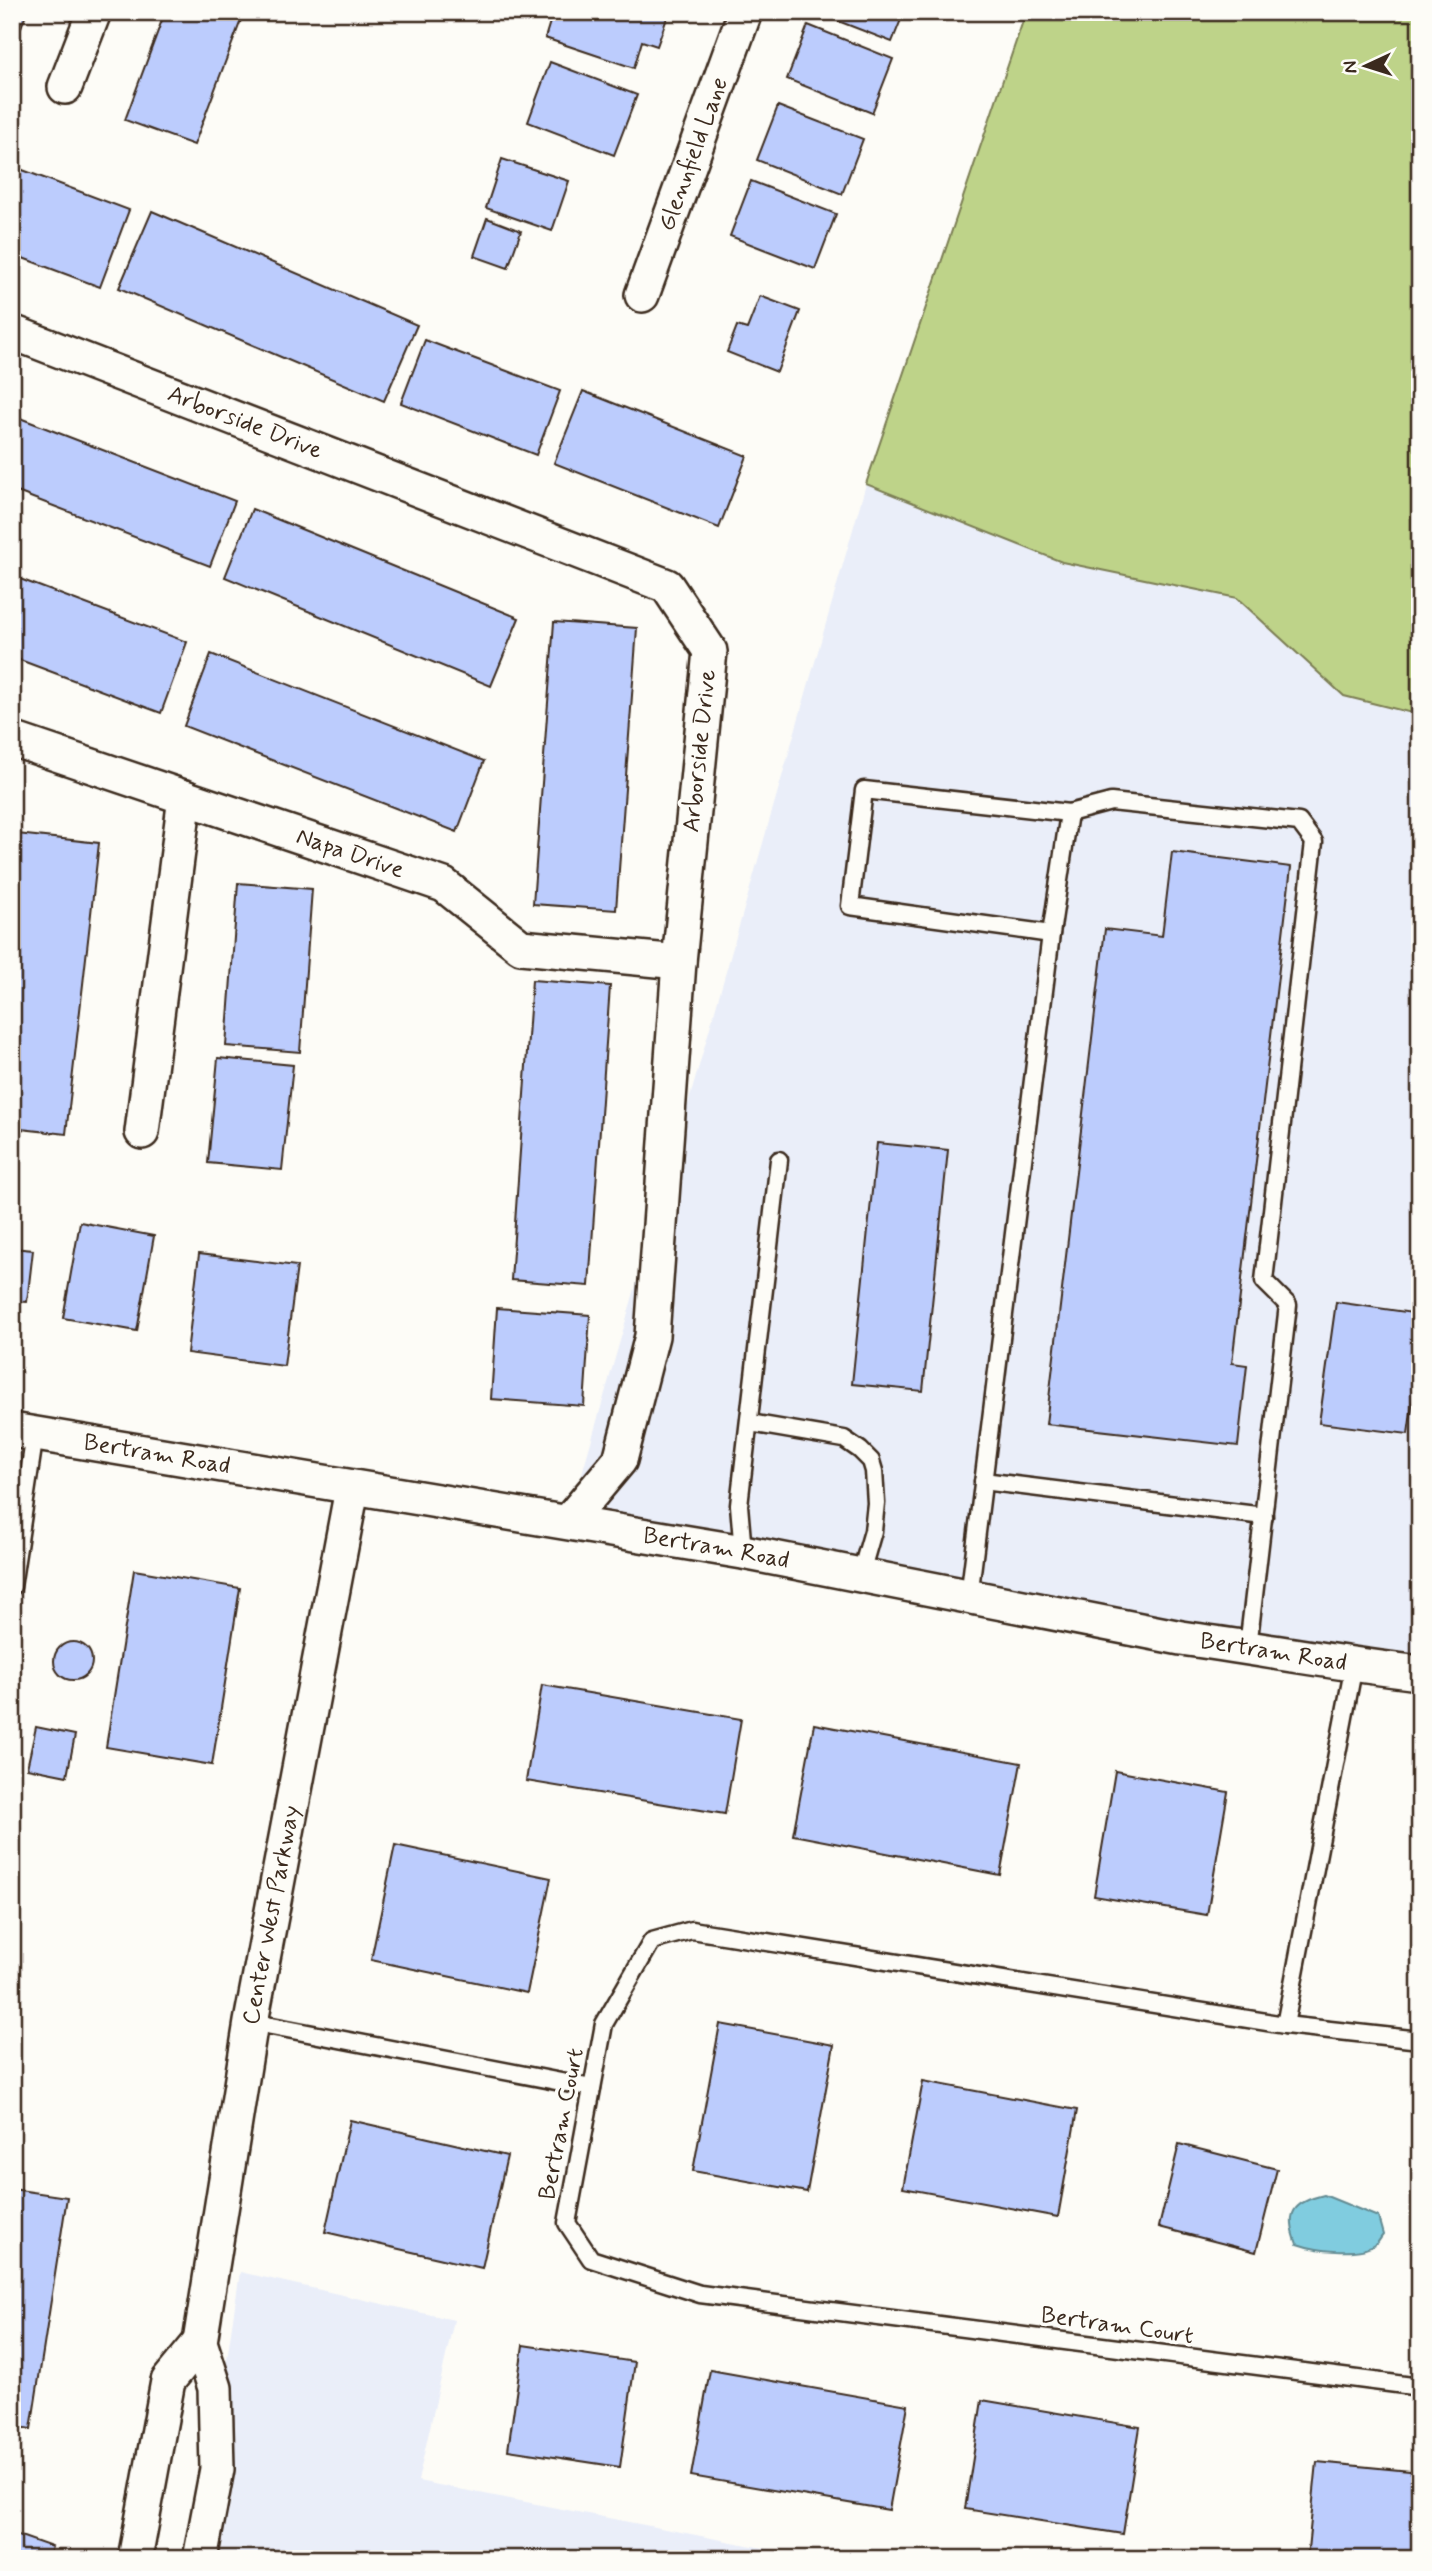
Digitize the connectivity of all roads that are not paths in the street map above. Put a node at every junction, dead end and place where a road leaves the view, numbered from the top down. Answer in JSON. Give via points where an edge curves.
{"nodes":[{"id":1,"x":94,"y":12,"type":"edge"},
{"id":2,"x":745,"y":12,"type":"edge"},
{"id":3,"x":65,"y":87,"type":"dead end"},
{"id":4,"x":642,"y":295,"type":"dead end"},
{"id":5,"x":12,"y":332,"type":"edge"},
{"id":6,"x":12,"y":739,"type":"edge"},
{"id":7,"x":185,"y":797,"type":"junction"},
{"id":8,"x":1069,"y":813,"type":"junction"},
{"id":9,"x":1051,"y":934,"type":"junction"},
{"id":10,"x":679,"y":962,"type":"junction"},
{"id":11,"x":142,"y":1132,"type":"dead end"},
{"id":12,"x":779,"y":1160,"type":"dead end"},
{"id":13,"x":750,"y":1423,"type":"junction"},
{"id":14,"x":23,"y":1432,"type":"edge"},
{"id":15,"x":983,"y":1481,"type":"junction"},
{"id":16,"x":352,"y":1489,"type":"junction"},
{"id":17,"x":1264,"y":1516,"type":"junction"},
{"id":18,"x":568,"y":1522,"type":"junction"},
{"id":19,"x":743,"y":1552,"type":"junction"},
{"id":20,"x":860,"y":1576,"type":"junction"},
{"id":21,"x":12,"y":1587,"type":"edge"},
{"id":22,"x":969,"y":1597,"type":"junction"},
{"id":23,"x":1248,"y":1647,"type":"junction"},
{"id":24,"x":1354,"y":1665,"type":"junction"},
{"id":25,"x":1420,"y":1673,"type":"edge"},
{"id":26,"x":251,"y":2022,"type":"junction"},
{"id":27,"x":1285,"y":2025,"type":"junction"},
{"id":28,"x":1420,"y":2040,"type":"edge"},
{"id":29,"x":592,"y":2088,"type":"junction"},
{"id":30,"x":200,"y":2342,"type":"junction"},
{"id":31,"x":1420,"y":2387,"type":"edge"},
{"id":32,"x":135,"y":2559,"type":"edge"},
{"id":33,"x":200,"y":2559,"type":"edge"}],
"edges":[{"from":1,"to":3,"type":"street"},
{"from":2,"to":4,"type":"street","name":"Glennfield Lane"},
{"from":5,"to":10,"type":"street","name":"Arborside Drive","via":[[667,586],[710,651]]},
{"from":6,"to":7,"type":"street","name":"Napa Drive"},
{"from":7,"to":10,"type":"street","name":"Napa Drive","via":[[444,885],[521,947]]},
{"from":7,"to":11,"type":"street"},
{"from":8,"to":9,"type":"lane"},
{"from":8,"to":9,"type":"lane","via":[[864,790],[850,906]]},
{"from":8,"to":17,"type":"lane","via":[[1111,802],[1299,822],[1314,842],[1264,1280],[1288,1305]]},
{"from":9,"to":15,"type":"lane"},
{"from":10,"to":18,"type":"street","name":"Arborside Drive","via":[[652,1336],[620,1460]]},
{"from":12,"to":13,"type":"lane"},
{"from":13,"to":19,"type":"lane","via":[[739,1505]]},
{"from":13,"to":20,"type":"lane","via":[[844,1439],[871,1461],[876,1503]]},
{"from":14,"to":16,"type":"street","name":"Bertram Road"},
{"from":14,"to":21,"type":"lane"},
{"from":15,"to":17,"type":"lane"},
{"from":15,"to":22,"type":"lane"},
{"from":16,"to":18,"type":"street","name":"Bertram Road"},
{"from":16,"to":26,"type":"street","name":"Center West Parkway"},
{"from":17,"to":23,"type":"lane"},
{"from":18,"to":19,"type":"street","name":"Bertram Road"},
{"from":19,"to":20,"type":"street","name":"Bertram Road"},
{"from":20,"to":22,"type":"street","name":"Bertram Road"},
{"from":22,"to":23,"type":"street","name":"Bertram Road"},
{"from":23,"to":24,"type":"street","name":"Bertram Road"},
{"from":24,"to":25,"type":"street","name":"Bertram Road"},
{"from":24,"to":27,"type":"lane"},
{"from":26,"to":29,"type":"lane"},
{"from":26,"to":30,"type":"street","name":"Center West Parkway"},
{"from":27,"to":28,"type":"lane","name":"Bertram Court"},
{"from":27,"to":29,"type":"lane","name":"Bertram Court","via":[[692,1930],[652,1941],[604,2024]]},
{"from":29,"to":31,"type":"lane","name":"Bertram Court","via":[[567,2223],[591,2259],[701,2294]]},
{"from":30,"to":32,"type":"street","via":[[168,2381]]},
{"from":30,"to":33,"type":"street","name":"Center West Parkway","via":[[215,2388],[217,2469]]}]}
